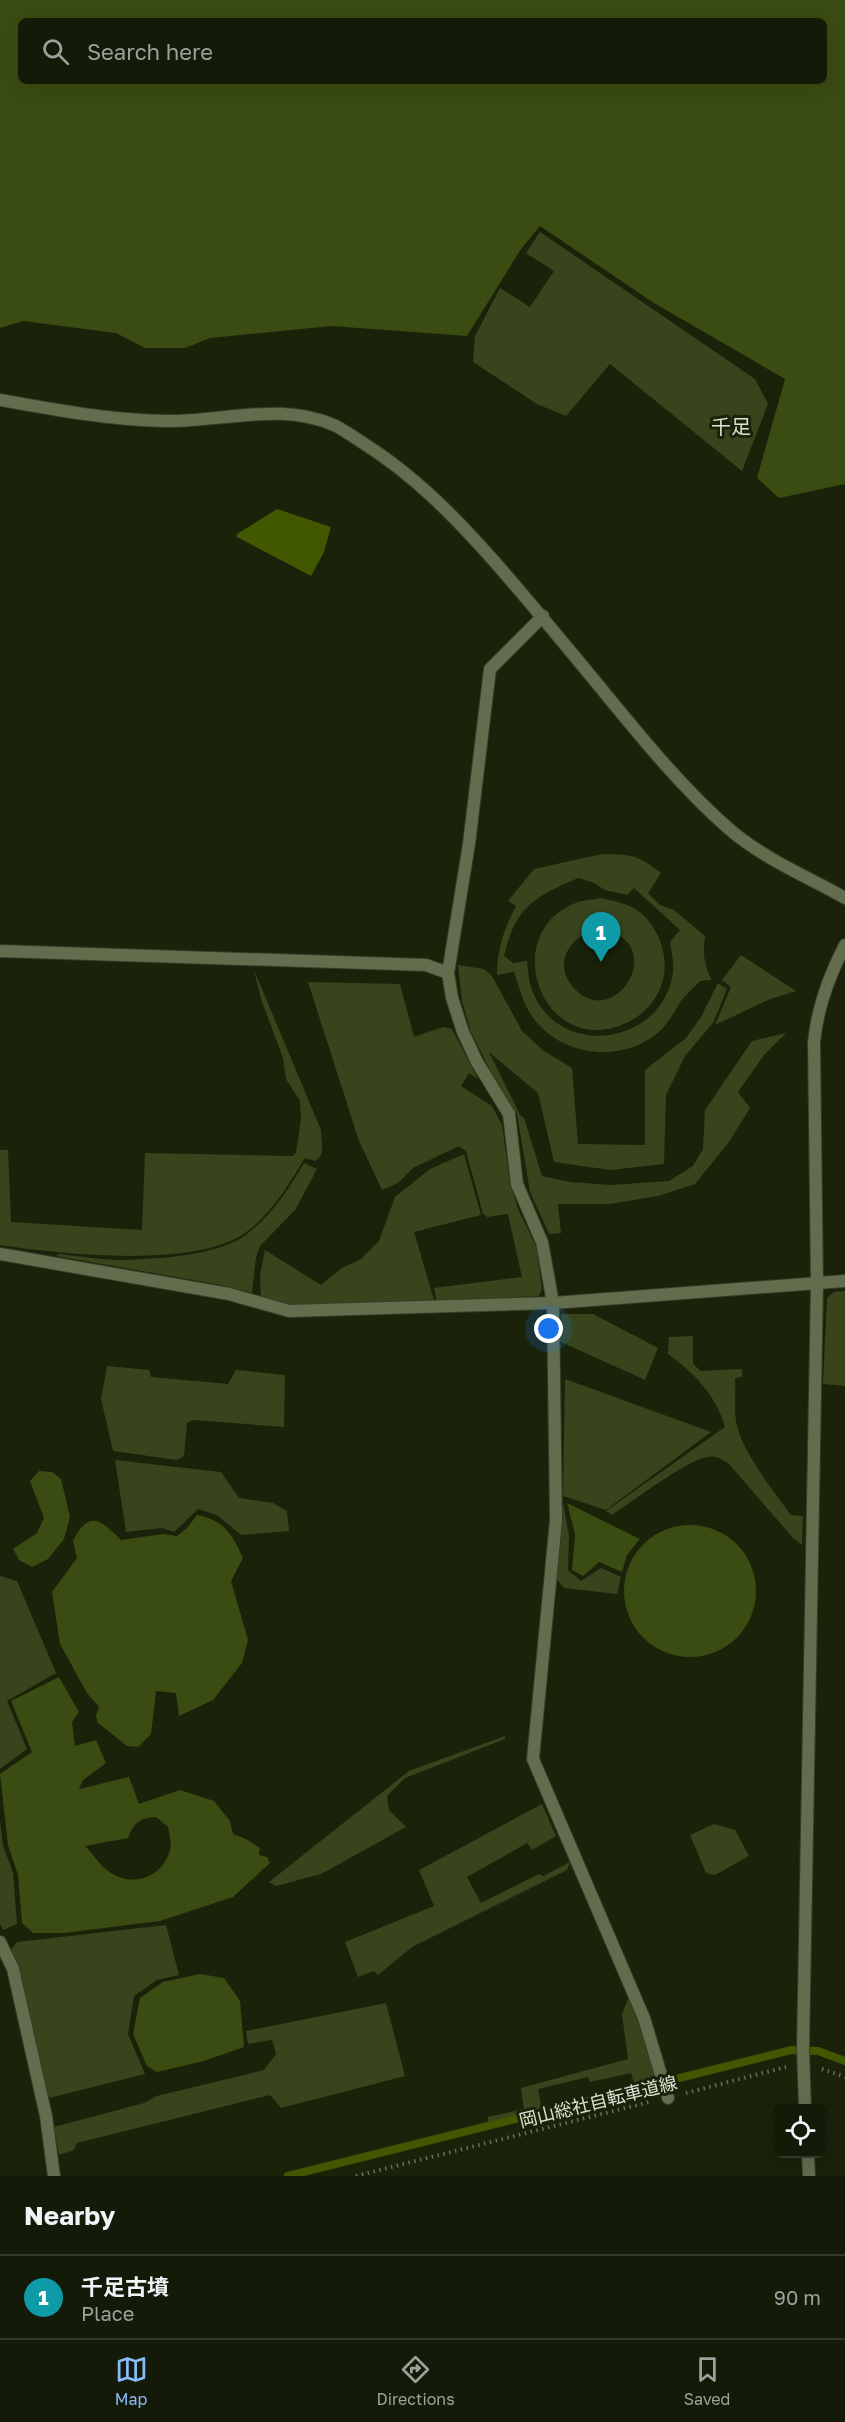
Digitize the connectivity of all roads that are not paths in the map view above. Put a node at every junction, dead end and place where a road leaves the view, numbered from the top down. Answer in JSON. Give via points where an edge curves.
{"nodes":[{"id":1,"x":0,"y":400,"type":"edge"},
{"id":2,"x":543,"y":616,"type":"junction"},
{"id":3,"x":845,"y":898,"type":"edge"},
{"id":4,"x":845,"y":945,"type":"edge"},
{"id":5,"x":0,"y":951,"type":"edge"},
{"id":6,"x":448,"y":974,"type":"junction"},
{"id":7,"x":0,"y":1254,"type":"edge"},
{"id":8,"x":845,"y":1281,"type":"edge"},
{"id":9,"x":817,"y":1284,"type":"junction"},
{"id":10,"x":553,"y":1303,"type":"junction"},
{"id":11,"x":0,"y":1942,"type":"edge"},
{"id":12,"x":667,"y":2095,"type":"road end"},
{"id":13,"x":805,"y":2104,"type":"edge"},
{"id":14,"x":808,"y":2158,"type":"edge"},
{"id":15,"x":54,"y":2176,"type":"edge"},
{"id":16,"x":809,"y":2176,"type":"edge"}],
"edges":[{"from":1,"to":2,"type":"street","via":[[74,413],[164,421],[303,415],[336,426],[376,451],[432,495]]},
{"from":2,"to":3,"type":"street","via":[[638,734],[728,828],[750,846]]},
{"from":2,"to":6,"type":"street","via":[[490,669],[469,844]]},
{"from":4,"to":9,"type":"street","via":[[825,987],[814,1043]]},
{"from":5,"to":6,"type":"street","via":[[426,965]]},
{"from":6,"to":10,"type":"street","via":[[463,1032],[509,1114],[517,1184],[542,1242]]},
{"from":7,"to":10,"type":"street","via":[[229,1294],[289,1311]]},
{"from":8,"to":9,"type":"street"},
{"from":9,"to":10,"type":"street"},
{"from":9,"to":13,"type":"street"},
{"from":10,"to":12,"type":"street","via":[[556,1520],[533,1759],[644,2018]]},
{"from":11,"to":15,"type":"street","via":[[13,1969],[46,2116]]},
{"from":14,"to":16,"type":"street"}]}
